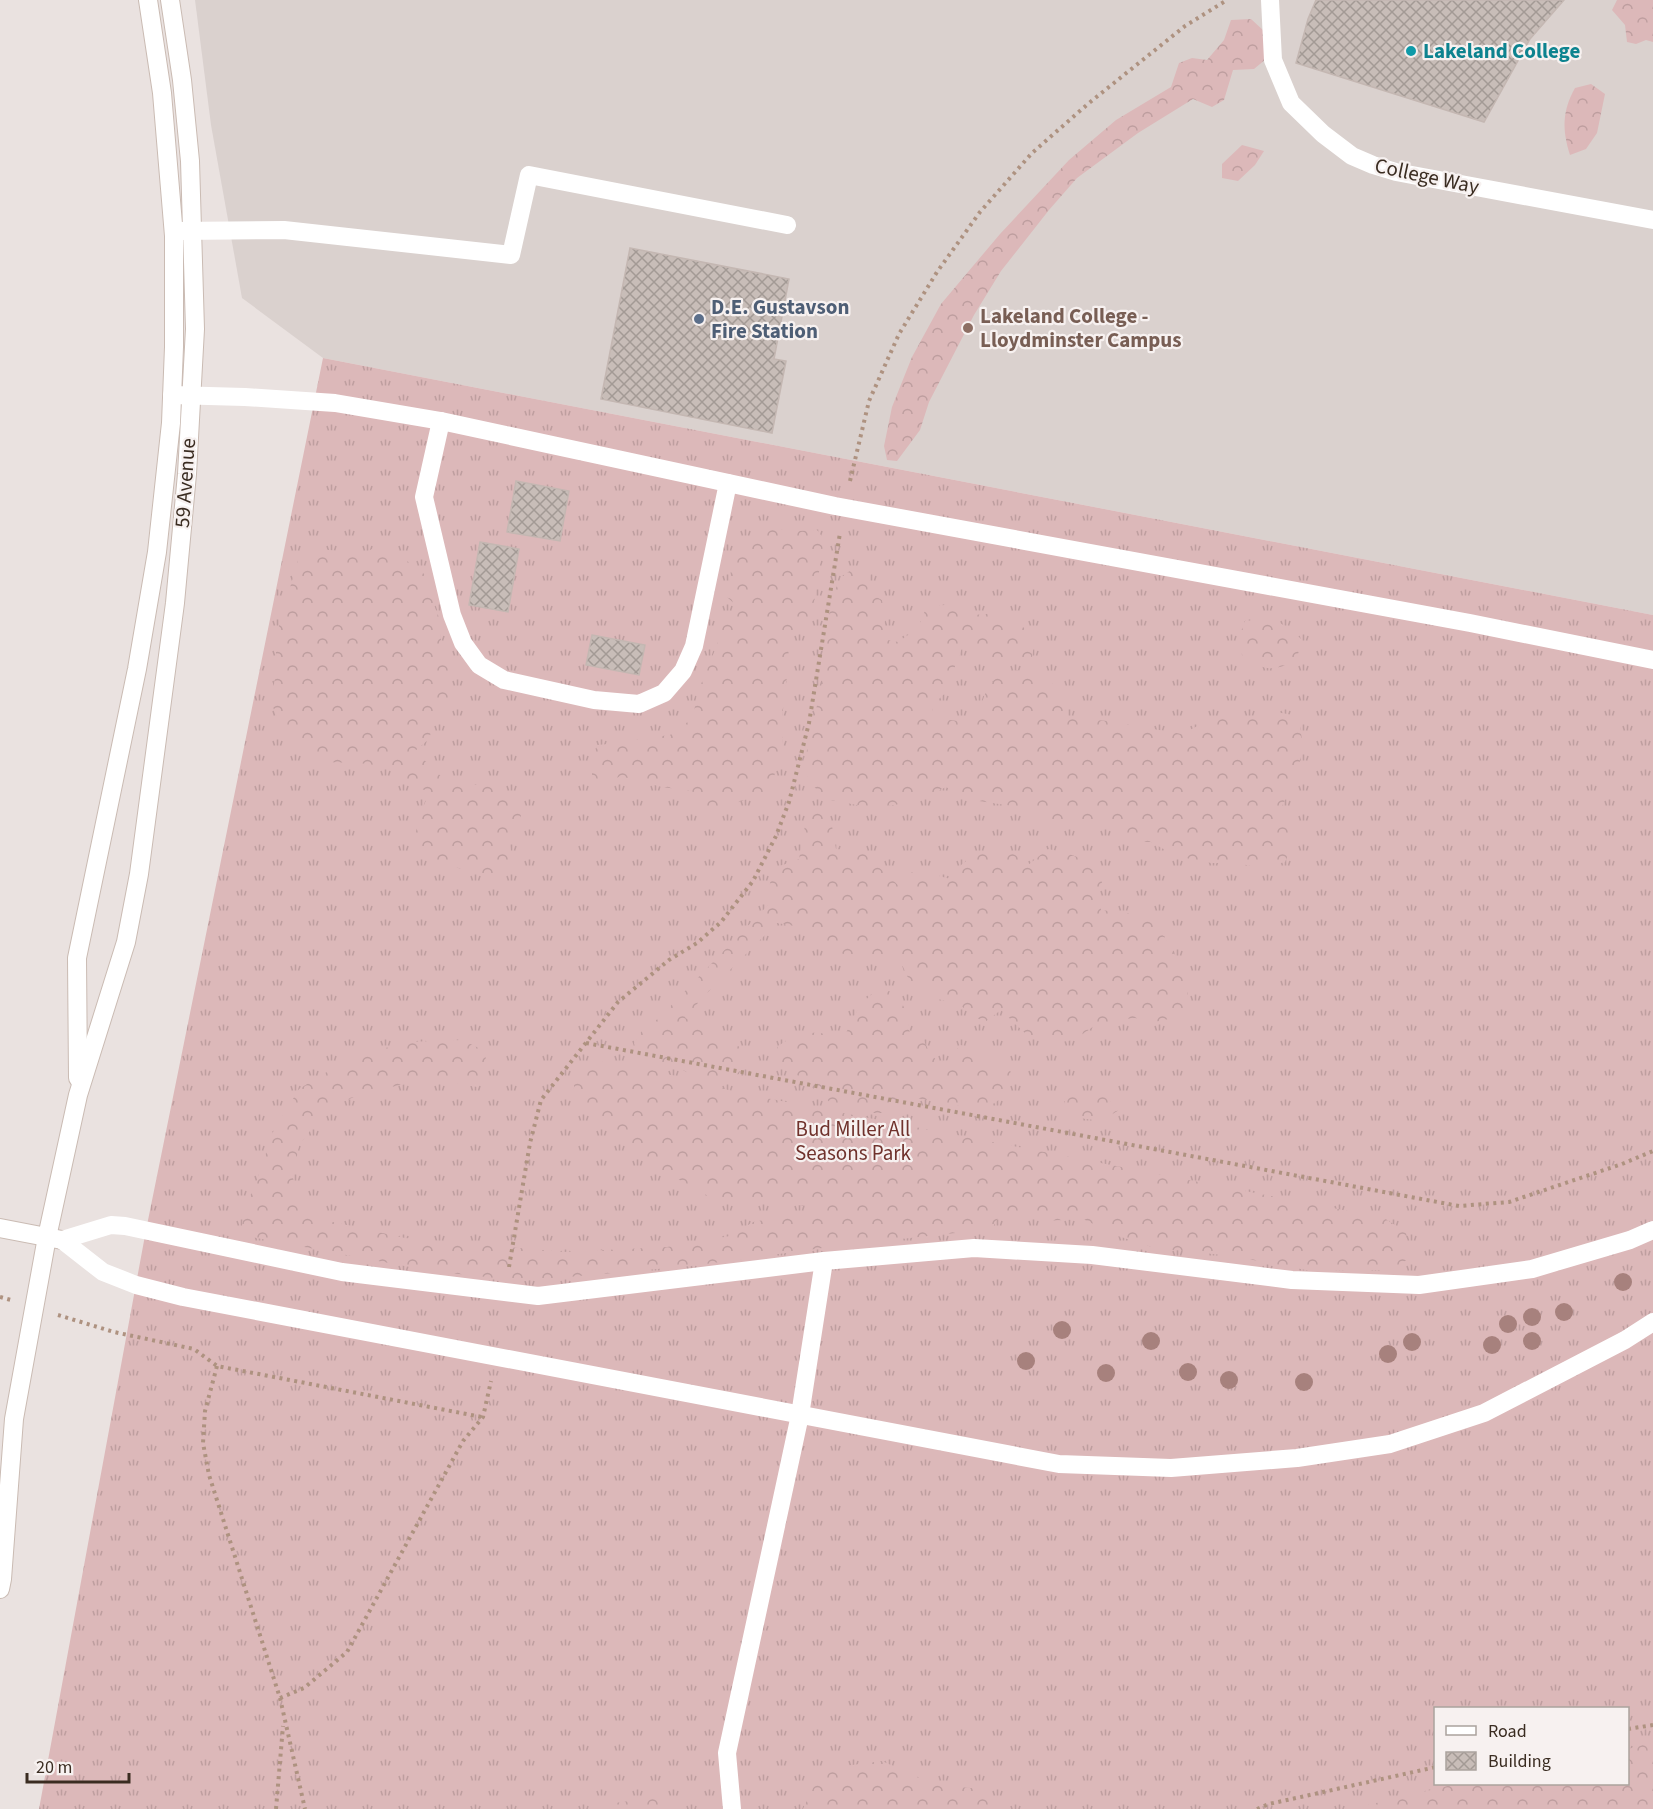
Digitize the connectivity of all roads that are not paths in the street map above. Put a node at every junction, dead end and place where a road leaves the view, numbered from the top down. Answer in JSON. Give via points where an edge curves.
{"nodes":[{"id":1,"x":148,"y":0,"type":"edge"},
{"id":2,"x":170,"y":0,"type":"edge"},
{"id":3,"x":1270,"y":0,"type":"edge"},
{"id":4,"x":1653,"y":220,"type":"edge"},
{"id":5,"x":787,"y":225,"type":"dead end"},
{"id":6,"x":173,"y":231,"type":"junction"},
{"id":7,"x":193,"y":231,"type":"junction"},
{"id":8,"x":172,"y":395,"type":"junction"},
{"id":9,"x":191,"y":396,"type":"junction"},
{"id":10,"x":441,"y":421,"type":"junction"},
{"id":11,"x":728,"y":483,"type":"junction"},
{"id":12,"x":1653,"y":660,"type":"edge"},
{"id":13,"x":78,"y":1095,"type":"junction"},
{"id":14,"x":0,"y":1228,"type":"edge"},
{"id":15,"x":1653,"y":1230,"type":"edge"},
{"id":16,"x":55,"y":1238,"type":"junction"},
{"id":17,"x":824,"y":1261,"type":"junction"},
{"id":18,"x":1653,"y":1322,"type":"edge"},
{"id":19,"x":800,"y":1414,"type":"junction"},
{"id":20,"x":14,"y":1419,"type":"junction"},
{"id":21,"x":0,"y":1459,"type":"edge"},
{"id":22,"x":1,"y":1584,"type":"edge"},
{"id":23,"x":732,"y":1809,"type":"edge"}],
"edges":[{"from":1,"to":6,"type":"main road","name":"59 Avenue","via":[[162,93]]},
{"from":2,"to":7,"type":"main road","name":"59 Avenue","via":[[189,149]]},
{"from":3,"to":4,"type":"main road","name":"College Way","via":[[1273,60],[1291,103],[1352,156],[1396,172]]},
{"from":5,"to":7,"type":"main road","via":[[529,175],[511,255],[284,230]]},
{"from":6,"to":7,"type":"main road"},
{"from":6,"to":8,"type":"main road","name":"59 Avenue"},
{"from":7,"to":9,"type":"main road","name":"59 Avenue","via":[[195,329]]},
{"from":8,"to":9,"type":"main road"},
{"from":8,"to":13,"type":"main road","name":"59 Avenue","via":[[153,576],[77,958]]},
{"from":9,"to":10,"type":"main road","via":[[335,403]]},
{"from":9,"to":13,"type":"main road","name":"59 Avenue","via":[[175,603],[140,874],[121,964]]},
{"from":10,"to":11,"type":"main road"},
{"from":10,"to":11,"type":"main road","via":[[424,498],[452,615],[463,643],[479,665],[504,680],[594,700],[639,704],[664,693],[683,671],[694,646]]},
{"from":11,"to":12,"type":"main road"},
{"from":13,"to":16,"type":"main road"},
{"from":14,"to":16,"type":"main road"},
{"from":15,"to":17,"type":"main road","via":[[1532,1269],[1419,1285],[1292,1280],[1092,1255],[974,1248]]},
{"from":16,"to":17,"type":"main road","via":[[111,1225],[125,1226],[342,1272],[538,1296]]},
{"from":16,"to":19,"type":"main road","via":[[103,1272],[183,1297]]},
{"from":16,"to":20,"type":"main road"},
{"from":17,"to":19,"type":"main road"},
{"from":18,"to":19,"type":"main road","via":[[1485,1413],[1390,1444],[1297,1458],[1171,1468],[1059,1464]]},
{"from":19,"to":23,"type":"main road","via":[[727,1753]]},
{"from":20,"to":21,"type":"main road"},
{"from":20,"to":22,"type":"main road"}]}
